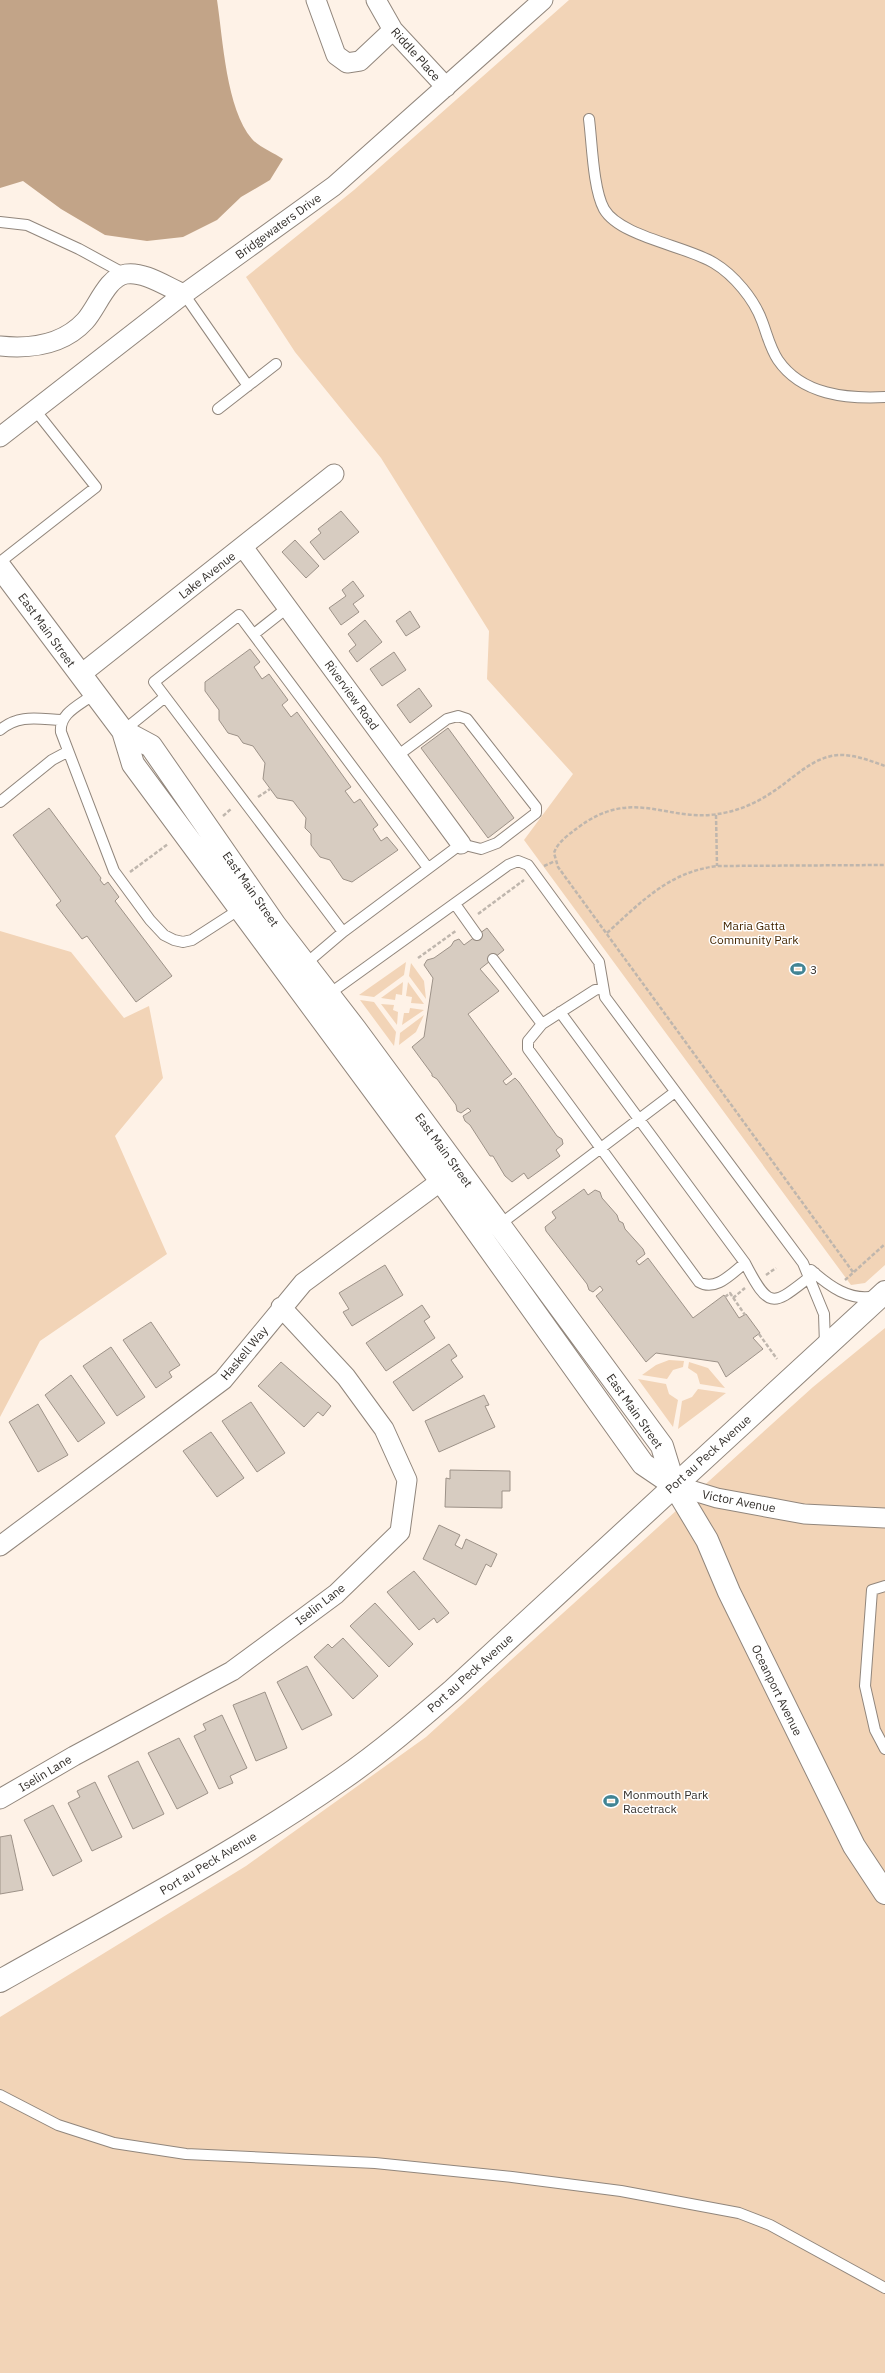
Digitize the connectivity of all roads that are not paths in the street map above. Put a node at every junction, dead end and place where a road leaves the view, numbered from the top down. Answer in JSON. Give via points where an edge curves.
{"nodes":[{"id":1,"x":316,"y":0,"type":"edge"},
{"id":2,"x":376,"y":0,"type":"edge"},
{"id":3,"x":543,"y":0,"type":"edge"},
{"id":4,"x":393,"y":30,"type":"junction"},
{"id":5,"x":446,"y":87,"type":"junction"},
{"id":6,"x":590,"y":119,"type":"dead end"},
{"id":7,"x":0,"y":222,"type":"edge"},
{"id":8,"x":125,"y":274,"type":"junction"},
{"id":9,"x":184,"y":294,"type":"junction"},
{"id":10,"x":0,"y":346,"type":"edge"},
{"id":11,"x":276,"y":364,"type":"dead end"},
{"id":12,"x":248,"y":386,"type":"junction"},
{"id":13,"x":885,"y":397,"type":"edge"},
{"id":14,"x":218,"y":409,"type":"dead end"},
{"id":15,"x":35,"y":410,"type":"junction"},
{"id":16,"x":0,"y":437,"type":"edge"},
{"id":17,"x":334,"y":474,"type":"dead end"},
{"id":18,"x":243,"y":547,"type":"junction"},
{"id":19,"x":0,"y":562,"type":"edge"},
{"id":20,"x":0,"y":567,"type":"edge"},
{"id":21,"x":288,"y":608,"type":"junction"},
{"id":22,"x":254,"y":634,"type":"junction"},
{"id":23,"x":80,"y":675,"type":"junction"},
{"id":24,"x":94,"y":694,"type":"junction"},
{"id":25,"x":165,"y":697,"type":"junction"},
{"id":26,"x":62,"y":720,"type":"junction"},
{"id":27,"x":0,"y":730,"type":"edge"},
{"id":28,"x":123,"y":731,"type":"junction"},
{"id":29,"x":67,"y":752,"type":"junction"},
{"id":30,"x":396,"y":756,"type":"junction"},
{"id":31,"x":0,"y":802,"type":"edge"},
{"id":32,"x":461,"y":844,"type":"junction"},
{"id":33,"x":428,"y":868,"type":"junction"},
{"id":34,"x":455,"y":904,"type":"junction"},
{"id":35,"x":240,"y":909,"type":"junction"},
{"id":36,"x":343,"y":932,"type":"junction"},
{"id":37,"x":477,"y":935,"type":"dead end"},
{"id":38,"x":493,"y":959,"type":"dead end"},
{"id":39,"x":306,"y":963,"type":"junction"},
{"id":40,"x":289,"y":977,"type":"junction"},
{"id":41,"x":603,"y":988,"type":"junction"},
{"id":42,"x":329,"y":994,"type":"junction"},
{"id":43,"x":560,"y":1012,"type":"junction"},
{"id":44,"x":542,"y":1024,"type":"junction"},
{"id":45,"x":675,"y":1092,"type":"junction"},
{"id":46,"x":639,"y":1120,"type":"junction"},
{"id":47,"x":601,"y":1149,"type":"junction"},
{"id":48,"x":441,"y":1182,"type":"junction"},
{"id":49,"x":499,"y":1225,"type":"junction"},
{"id":50,"x":745,"y":1263,"type":"junction"},
{"id":51,"x":812,"y":1275,"type":"junction"},
{"id":52,"x":790,"y":1292,"type":"junction"},
{"id":53,"x":883,"y":1293,"type":"edge"},
{"id":54,"x":822,"y":1306,"type":"junction"},
{"id":55,"x":281,"y":1307,"type":"junction"},
{"id":56,"x":824,"y":1348,"type":"junction"},
{"id":57,"x":674,"y":1485,"type":"junction"},
{"id":58,"x":885,"y":1506,"type":"edge"},
{"id":59,"x":804,"y":1514,"type":"junction"},
{"id":60,"x":885,"y":1518,"type":"edge"},
{"id":61,"x":0,"y":1546,"type":"edge"},
{"id":62,"x":885,"y":1586,"type":"edge"},
{"id":63,"x":885,"y":1749,"type":"edge"},
{"id":64,"x":0,"y":1799,"type":"edge"},
{"id":65,"x":885,"y":1893,"type":"edge"},
{"id":66,"x":0,"y":1981,"type":"edge"},
{"id":67,"x":0,"y":2095,"type":"edge"},
{"id":68,"x":885,"y":2288,"type":"edge"}],
"edges":[{"from":1,"to":4,"type":"street","via":[[336,55],[346,63],[360,61]]},
{"from":2,"to":4,"type":"street","name":"Riddle Place"},
{"from":3,"to":5,"type":"street","name":"Bridgewaters Drive"},
{"from":4,"to":5,"type":"street","name":"Riddle Place"},
{"from":5,"to":9,"type":"street","name":"Bridgewaters Drive","via":[[334,186]]},
{"from":6,"to":13,"type":"lane","via":[[598,189],[605,210],[618,222],[637,232],[701,256],[724,271],[740,286],[753,304],[778,360],[790,374],[821,392]]},
{"from":7,"to":8,"type":"lane","via":[[27,225]]},
{"from":8,"to":9,"type":"street","via":[[136,274]]},
{"from":8,"to":10,"type":"street","via":[[112,282],[86,320],[73,332],[42,345],[20,348]]},
{"from":9,"to":12,"type":"lane"},
{"from":9,"to":15,"type":"street","name":"Bridgewaters Drive"},
{"from":11,"to":12,"type":"lane"},
{"from":12,"to":14,"type":"lane"},
{"from":15,"to":16,"type":"street","name":"Bridgewaters Drive"},
{"from":15,"to":19,"type":"lane","via":[[96,487]]},
{"from":17,"to":18,"type":"street","name":"Lake Avenue"},
{"from":18,"to":21,"type":"street","name":"Riverview Road"},
{"from":18,"to":23,"type":"street","name":"Lake Avenue"},
{"from":20,"to":23,"type":"main road","name":"East Main Street"},
{"from":21,"to":22,"type":"lane"},
{"from":21,"to":30,"type":"street","name":"Riverview Road"},
{"from":22,"to":25,"type":"lane","via":[[240,615],[154,682]]},
{"from":22,"to":33,"type":"lane"},
{"from":23,"to":24,"type":"main road","name":"East Main Street"},
{"from":24,"to":26,"type":"lane"},
{"from":24,"to":28,"type":"main road","name":"East Main Street"},
{"from":25,"to":28,"type":"lane"},
{"from":25,"to":36,"type":"lane"},
{"from":26,"to":27,"type":"lane","via":[[19,718]]},
{"from":26,"to":29,"type":"lane","via":[[61,732]]},
{"from":28,"to":35,"type":"main road","name":"East Main Street","via":[[133,764]]},
{"from":28,"to":39,"type":"main road","name":"East Main Street","via":[[151,746],[275,925]]},
{"from":29,"to":31,"type":"lane","via":[[52,760]]},
{"from":29,"to":35,"type":"lane","via":[[114,871],[164,935],[183,942],[192,940]]},
{"from":30,"to":32,"type":"street","name":"Riverview Road"},
{"from":30,"to":32,"type":"lane","via":[[447,719],[458,716],[467,719],[536,807],[536,813],[497,843],[481,849]]},
{"from":32,"to":33,"type":"lane"},
{"from":33,"to":36,"type":"lane"},
{"from":34,"to":37,"type":"lane"},
{"from":34,"to":41,"type":"lane","via":[[513,863],[528,865],[599,962]]},
{"from":34,"to":42,"type":"lane"},
{"from":35,"to":40,"type":"main road","name":"East Main Street"},
{"from":36,"to":39,"type":"lane"},
{"from":38,"to":44,"type":"lane"},
{"from":39,"to":40,"type":"lane"},
{"from":39,"to":42,"type":"main road","name":"East Main Street"},
{"from":40,"to":48,"type":"main road","name":"East Main Street"},
{"from":41,"to":43,"type":"lane","via":[[595,990]]},
{"from":41,"to":45,"type":"lane","via":[[605,997]]},
{"from":42,"to":49,"type":"main road","name":"East Main Street"},
{"from":43,"to":44,"type":"lane"},
{"from":43,"to":46,"type":"lane"},
{"from":44,"to":47,"type":"lane","via":[[528,1041],[528,1049]]},
{"from":45,"to":46,"type":"lane"},
{"from":45,"to":51,"type":"lane"},
{"from":46,"to":47,"type":"lane"},
{"from":46,"to":50,"type":"lane"},
{"from":47,"to":49,"type":"lane"},
{"from":47,"to":50,"type":"lane","via":[[699,1282],[708,1286],[717,1284]]},
{"from":48,"to":55,"type":"street","name":"Haskell Way","via":[[303,1283]]},
{"from":48,"to":57,"type":"main road","name":"East Main Street","via":[[643,1464]]},
{"from":49,"to":57,"type":"main road","name":"East Main Street","via":[[662,1446]]},
{"from":50,"to":52,"type":"lane","via":[[753,1279],[769,1299],[781,1299]]},
{"from":51,"to":52,"type":"lane"},
{"from":51,"to":53,"type":"lane","via":[[849,1295],[871,1297]]},
{"from":51,"to":54,"type":"lane"},
{"from":52,"to":54,"type":"lane","via":[[796,1288],[807,1289]]},
{"from":53,"to":56,"type":"main road","name":"Port au Peck Avenue"},
{"from":54,"to":56,"type":"lane","via":[[826,1329]]},
{"from":55,"to":61,"type":"street","name":"Haskell Way","via":[[223,1380]]},
{"from":55,"to":64,"type":"street","name":"Iselin Lane","via":[[346,1377],[384,1429],[407,1480],[400,1532],[336,1594],[232,1671]]},
{"from":56,"to":57,"type":"main road","name":"Port au Peck Avenue"},
{"from":57,"to":59,"type":"street","name":"Victor Avenue","via":[[717,1498]]},
{"from":57,"to":65,"type":"main road","name":"Oceanport Avenue","via":[[707,1540],[729,1592],[854,1846]]},
{"from":57,"to":66,"type":"main road","name":"Port au Peck Avenue","via":[[453,1690],[397,1738],[284,1818],[196,1871]]},
{"from":58,"to":59,"type":"street","via":[[824,1505]]},
{"from":59,"to":60,"type":"street","name":"Victor Avenue"},
{"from":62,"to":63,"type":"lane","via":[[872,1590],[865,1686],[875,1730]]},
{"from":67,"to":68,"type":"lane","via":[[58,2125],[114,2143],[186,2154],[375,2163],[505,2176],[621,2191],[739,2213],[770,2225]]}]}
